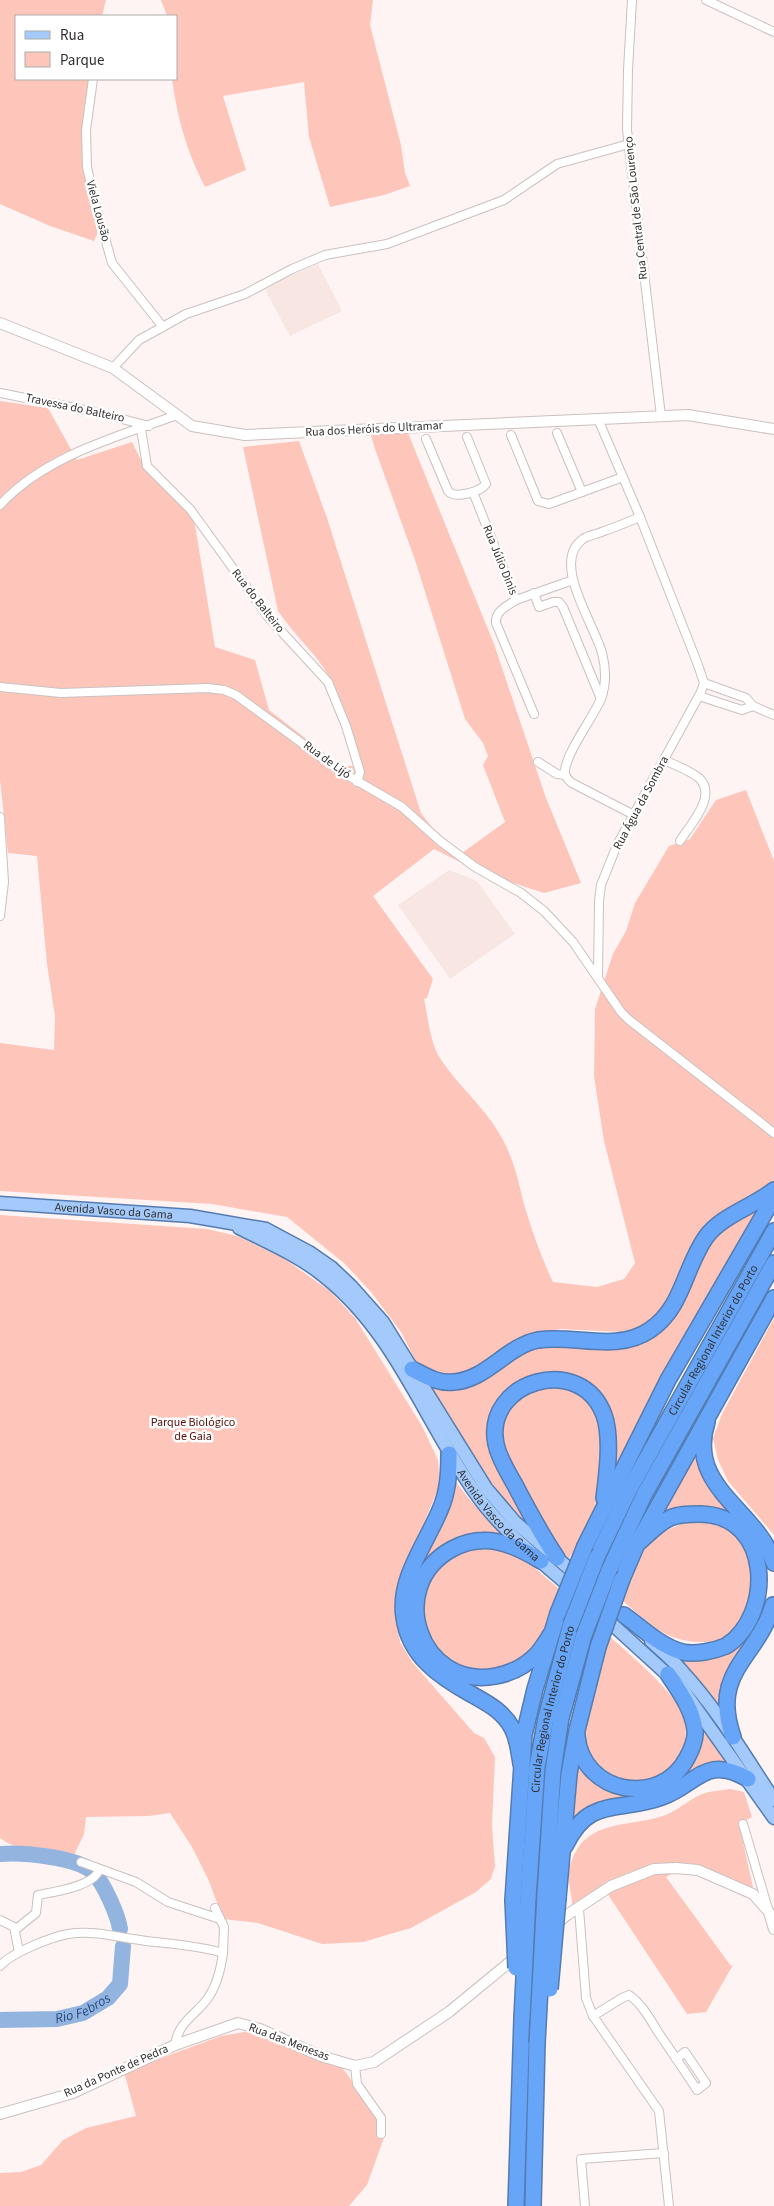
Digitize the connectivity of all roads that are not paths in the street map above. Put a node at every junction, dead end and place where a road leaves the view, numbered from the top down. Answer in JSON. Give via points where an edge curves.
{"nodes":[{"id":1,"x":632,"y":0,"type":"edge"},
{"id":2,"x":706,"y":0,"type":"edge"},
{"id":3,"x":774,"y":32,"type":"edge"},
{"id":4,"x":93,"y":80,"type":"edge"},
{"id":5,"x":629,"y":144,"type":"junction"},
{"id":6,"x":0,"y":323,"type":"edge"},
{"id":7,"x":163,"y":327,"type":"junction"},
{"id":8,"x":113,"y":368,"type":"junction"},
{"id":9,"x":0,"y":393,"type":"edge"},
{"id":10,"x":177,"y":416,"type":"junction"},
{"id":11,"x":661,"y":416,"type":"junction"},
{"id":12,"x":598,"y":419,"type":"junction"},
{"id":13,"x":149,"y":426,"type":"junction"},
{"id":14,"x":141,"y":429,"type":"junction"},
{"id":15,"x":774,"y":429,"type":"edge"},
{"id":16,"x":557,"y":433,"type":"dead end"},
{"id":17,"x":511,"y":435,"type":"dead end"},
{"id":18,"x":467,"y":437,"type":"dead end"},
{"id":19,"x":426,"y":439,"type":"dead end"},
{"id":20,"x":623,"y":476,"type":"junction"},
{"id":21,"x":473,"y":492,"type":"junction"},
{"id":22,"x":582,"y":492,"type":"junction"},
{"id":23,"x":0,"y":505,"type":"edge"},
{"id":24,"x":640,"y":517,"type":"junction"},
{"id":25,"x":573,"y":580,"type":"junction"},
{"id":26,"x":534,"y":593,"type":"junction"},
{"id":27,"x":516,"y":600,"type":"junction"},
{"id":28,"x":704,"y":683,"type":"junction"},
{"id":29,"x":0,"y":687,"type":"edge"},
{"id":30,"x":699,"y":696,"type":"junction"},
{"id":31,"x":601,"y":699,"type":"junction"},
{"id":32,"x":753,"y":706,"type":"junction"},
{"id":33,"x":534,"y":714,"type":"dead end"},
{"id":34,"x":774,"y":715,"type":"edge"},
{"id":35,"x":664,"y":760,"type":"junction"},
{"id":36,"x":538,"y":762,"type":"dead end"},
{"id":37,"x":565,"y":775,"type":"junction"},
{"id":38,"x":357,"y":782,"type":"junction"},
{"id":39,"x":634,"y":815,"type":"junction"},
{"id":40,"x":0,"y":817,"type":"edge"},
{"id":41,"x":680,"y":841,"type":"dead end"},
{"id":42,"x":1,"y":846,"type":"edge"},
{"id":43,"x":0,"y":916,"type":"edge"},
{"id":44,"x":598,"y":976,"type":"junction"},
{"id":45,"x":774,"y":1134,"type":"edge"},
{"id":46,"x":774,"y":1190,"type":"edge"},
{"id":47,"x":774,"y":1197,"type":"edge"},
{"id":48,"x":0,"y":1203,"type":"edge"},
{"id":49,"x":226,"y":1222,"type":"junction"},
{"id":50,"x":774,"y":1230,"type":"edge"},
{"id":51,"x":774,"y":1263,"type":"edge"},
{"id":52,"x":774,"y":1298,"type":"edge"},
{"id":53,"x":412,"y":1368,"type":"junction"},
{"id":54,"x":712,"y":1406,"type":"junction"},
{"id":55,"x":449,"y":1454,"type":"junction"},
{"id":56,"x":602,"y":1508,"type":"junction"},
{"id":57,"x":637,"y":1544,"type":"junction"},
{"id":58,"x":557,"y":1558,"type":"junction"},
{"id":59,"x":541,"y":1561,"type":"junction"},
{"id":60,"x":774,"y":1563,"type":"edge"},
{"id":61,"x":774,"y":1601,"type":"edge"},
{"id":62,"x":624,"y":1615,"type":"junction"},
{"id":63,"x":551,"y":1634,"type":"junction"},
{"id":64,"x":668,"y":1674,"type":"junction"},
{"id":65,"x":577,"y":1730,"type":"junction"},
{"id":66,"x":733,"y":1737,"type":"junction"},
{"id":67,"x":521,"y":1764,"type":"junction"},
{"id":68,"x":748,"y":1778,"type":"junction"},
{"id":69,"x":774,"y":1800,"type":"edge"},
{"id":70,"x":774,"y":1818,"type":"edge"},
{"id":71,"x":743,"y":1824,"type":"dead end"},
{"id":72,"x":561,"y":1854,"type":"junction"},
{"id":73,"x":81,"y":1862,"type":"dead end"},
{"id":74,"x":98,"y":1871,"type":"junction"},
{"id":75,"x":520,"y":1899,"type":"junction"},
{"id":76,"x":215,"y":1908,"type":"dead end"},
{"id":77,"x":579,"y":1908,"type":"junction"},
{"id":78,"x":769,"y":1912,"type":"junction"},
{"id":79,"x":220,"y":1919,"type":"junction"},
{"id":80,"x":0,"y":1920,"type":"edge"},
{"id":81,"x":774,"y":1929,"type":"edge"},
{"id":82,"x":15,"y":1930,"type":"junction"},
{"id":83,"x":20,"y":1952,"type":"junction"},
{"id":84,"x":223,"y":1954,"type":"junction"},
{"id":85,"x":3,"y":1960,"type":"edge"},
{"id":86,"x":0,"y":1966,"type":"edge"},
{"id":87,"x":593,"y":2016,"type":"junction"},
{"id":88,"x":537,"y":2043,"type":"junction"},
{"id":89,"x":175,"y":2045,"type":"junction"},
{"id":90,"x":676,"y":2058,"type":"junction"},
{"id":91,"x":355,"y":2066,"type":"junction"},
{"id":92,"x":0,"y":2114,"type":"edge"},
{"id":93,"x":381,"y":2134,"type":"dead end"},
{"id":94,"x":664,"y":2153,"type":"junction"},
{"id":95,"x":516,"y":2206,"type":"edge"},
{"id":96,"x":533,"y":2206,"type":"edge"},
{"id":97,"x":585,"y":2206,"type":"edge"},
{"id":98,"x":669,"y":2206,"type":"edge"}],
"edges":[{"from":1,"to":5,"type":"street","name":"Rua Central de São Lourenço","via":[[628,70]]},
{"from":2,"to":3,"type":"street"},
{"from":4,"to":7,"type":"street","name":"Viela Lousão","via":[[86,130],[87,168],[112,263]]},
{"from":5,"to":7,"type":"street","via":[[558,164],[504,200],[387,244],[325,256],[292,268],[245,294],[186,314]]},
{"from":5,"to":11,"type":"street","name":"Rua Central de São Lourenço"},
{"from":6,"to":8,"type":"street","name":"Rua dos Heróis do Ultramar"},
{"from":7,"to":8,"type":"street","via":[[132,346]]},
{"from":8,"to":10,"type":"street","name":"Rua dos Heróis do Ultramar"},
{"from":9,"to":13,"type":"street","name":"Travessa do Balteiro"},
{"from":10,"to":12,"type":"street","name":"Rua dos Heróis do Ultramar","via":[[198,428],[245,435]]},
{"from":10,"to":13,"type":"street"},
{"from":11,"to":12,"type":"street","name":"Rua dos Heróis do Ultramar"},
{"from":11,"to":15,"type":"street","name":"Rua dos Heróis do Ultramar","via":[[699,415]]},
{"from":12,"to":20,"type":"street"},
{"from":13,"to":14,"type":"street"},
{"from":14,"to":23,"type":"street","via":[[44,470]]},
{"from":14,"to":38,"type":"street","name":"Rua do Balteiro","via":[[147,466],[190,509],[269,618],[328,682],[360,772]]},
{"from":16,"to":22,"type":"street"},
{"from":17,"to":22,"type":"street","via":[[538,501],[549,504]]},
{"from":18,"to":21,"type":"street","via":[[486,482],[484,487]]},
{"from":19,"to":21,"type":"street","via":[[448,492]]},
{"from":20,"to":22,"type":"street"},
{"from":20,"to":24,"type":"street"},
{"from":21,"to":27,"type":"street","name":"Rua Júlio Dinis"},
{"from":24,"to":25,"type":"street","via":[[583,538],[571,554]]},
{"from":24,"to":28,"type":"street"},
{"from":25,"to":26,"type":"street","name":"Rua Júlio Dinis"},
{"from":25,"to":31,"type":"street","via":[[602,652],[605,672]]},
{"from":26,"to":27,"type":"street","name":"Rua Júlio Dinis"},
{"from":26,"to":31,"type":"street","via":[[539,607],[559,602],[563,607]]},
{"from":27,"to":33,"type":"street","via":[[495,619]]},
{"from":28,"to":30,"type":"street","name":"Rua Água da Sombra"},
{"from":28,"to":32,"type":"street","via":[[746,698]]},
{"from":29,"to":38,"type":"street","name":"Rua de Lijó","via":[[61,693],[224,690],[236,695]]},
{"from":30,"to":32,"type":"street","via":[[742,710]]},
{"from":30,"to":35,"type":"street","name":"Rua Água da Sombra"},
{"from":31,"to":37,"type":"street","via":[[574,749]]},
{"from":32,"to":34,"type":"street"},
{"from":35,"to":39,"type":"street","name":"Rua Água da Sombra"},
{"from":35,"to":41,"type":"street","via":[[697,777],[704,786],[705,800]]},
{"from":36,"to":37,"type":"street","via":[[557,774]]},
{"from":37,"to":39,"type":"street","via":[[572,783]]},
{"from":38,"to":44,"type":"street","name":"Rua de Lijó","via":[[402,807],[468,862],[521,893],[544,911],[564,931]]},
{"from":39,"to":44,"type":"street","name":"Rua Água da Sombra","via":[[601,885]]},
{"from":40,"to":42,"type":"street"},
{"from":42,"to":43,"type":"street","via":[[4,893]]},
{"from":44,"to":45,"type":"street","via":[[628,1019]]},
{"from":46,"to":53,"type":"highway","via":[[720,1223],[706,1237],[693,1260],[677,1302],[664,1318],[636,1338],[619,1342],[536,1341],[468,1380],[456,1382],[445,1383]]},
{"from":47,"to":56,"type":"highway","via":[[668,1380]]},
{"from":48,"to":49,"type":"main road","name":"Avenida Vasco da Gama","via":[[190,1216]]},
{"from":49,"to":53,"type":"main road","name":"Avenida Vasco da Gama","via":[[266,1229],[332,1268],[383,1322]]},
{"from":49,"to":55,"type":"main road","name":"Avenida Vasco da Gama","via":[[304,1261],[360,1308],[392,1355]]},
{"from":50,"to":75,"type":"highway","name":"Circular Regional Interior do Porto","bridge":true,"via":[[629,1490],[597,1557],[571,1624],[546,1718]]},
{"from":51,"to":88,"type":"highway","name":"Circular Regional Interior do Porto","bridge":true,"via":[[644,1496],[610,1568],[584,1635],[561,1718],[553,1771]]},
{"from":52,"to":54,"type":"highway"},
{"from":53,"to":58,"type":"main road","name":"Avenida Vasco da Gama","via":[[486,1488],[515,1522]]},
{"from":54,"to":57,"type":"highway"},
{"from":54,"to":60,"type":"highway","via":[[705,1445],[705,1460],[710,1474],[718,1489],[769,1546]]},
{"from":55,"to":59,"type":"main road","name":"Avenida Vasco da Gama","via":[[492,1513]]},
{"from":55,"to":67,"type":"highway","via":[[447,1489],[440,1511],[413,1565],[405,1593],[403,1617],[418,1655],[431,1668],[500,1712],[512,1727]]},
{"from":56,"to":58,"type":"highway","via":[[608,1433],[605,1416],[597,1401],[586,1389],[573,1382],[542,1380],[520,1389],[500,1412],[496,1442],[501,1460]]},
{"from":56,"to":63,"type":"highway","bridge":true},
{"from":57,"to":62,"type":"highway","via":[[671,1518],[707,1514],[725,1519],[752,1539],[765,1568],[767,1586],[759,1614],[746,1632],[717,1650],[676,1650]]},
{"from":57,"to":65,"type":"highway","bridge":true,"via":[[598,1647]]},
{"from":58,"to":62,"type":"main road","name":"Avenida Vasco da Gama"},
{"from":59,"to":63,"type":"highway","via":[[498,1540],[461,1544],[442,1555],[426,1572],[416,1595],[415,1615],[429,1650],[440,1663],[470,1677],[489,1678],[525,1665]]},
{"from":59,"to":64,"type":"main road","name":"Avenida Vasco da Gama"},
{"from":61,"to":66,"type":"highway","via":[[764,1627],[729,1682],[725,1700]]},
{"from":62,"to":66,"type":"main road","name":"Avenida Vasco da Gama","via":[[681,1670]]},
{"from":63,"to":67,"type":"highway","via":[[524,1735]]},
{"from":64,"to":65,"type":"highway","via":[[690,1709],[695,1730],[693,1748],[673,1777],[643,1789],[624,1789],[608,1783],[586,1762]]},
{"from":64,"to":68,"type":"main road","name":"Avenida Vasco da Gama","via":[[694,1702]]},
{"from":65,"to":72,"type":"highway"},
{"from":66,"to":69,"type":"main road","name":"Avenida Vasco da Gama"},
{"from":67,"to":75,"type":"highway"},
{"from":68,"to":70,"type":"main road","name":"Avenida Vasco da Gama"},
{"from":68,"to":72,"type":"highway","via":[[725,1769],[710,1770],[662,1797],[603,1808],[578,1824]]},
{"from":71,"to":78,"type":"street"},
{"from":72,"to":88,"type":"highway","bridge":true,"via":[[546,2025]]},
{"from":73,"to":74,"type":"street"},
{"from":74,"to":79,"type":"street","via":[[116,1873],[168,1902]]},
{"from":74,"to":82,"type":"street","via":[[92,1880],[38,1895],[36,1913]]},
{"from":75,"to":95,"type":"highway","bridge":true,"via":[[516,2001],[522,2018]]},
{"from":76,"to":79,"type":"street"},
{"from":77,"to":78,"type":"street","via":[[611,1886],[631,1877],[654,1869],[676,1868],[698,1870],[754,1894]]},
{"from":77,"to":87,"type":"street","via":[[586,1998]]},
{"from":77,"to":91,"type":"street","via":[[506,1963],[449,2012],[374,2062]]},
{"from":78,"to":81,"type":"street"},
{"from":79,"to":84,"type":"street","via":[[224,1927]]},
{"from":80,"to":82,"type":"street"},
{"from":82,"to":83,"type":"street"},
{"from":83,"to":84,"type":"street","via":[[67,1934],[86,1933]]},
{"from":83,"to":85,"type":"street"},
{"from":84,"to":89,"type":"street","via":[[221,1968],[209,1996],[177,2033]]},
{"from":85,"to":86,"type":"street"},
{"from":87,"to":90,"type":"street","via":[[629,1995],[636,2000]]},
{"from":87,"to":94,"type":"street","via":[[660,2112]]},
{"from":88,"to":96,"type":"highway","name":"Circular Regional Interior do Porto"},
{"from":89,"to":91,"type":"street","name":"Rua das Menesas","via":[[238,2023]]},
{"from":89,"to":92,"type":"street","name":"Rua da Ponte de Pedra","via":[[73,2093]]},
{"from":90,"to":90,"type":"street","via":[[697,2090],[706,2083],[685,2052]]},
{"from":91,"to":93,"type":"street","via":[[357,2084],[381,2118]]},
{"from":94,"to":97,"type":"street","via":[[581,2159]]},
{"from":94,"to":98,"type":"street"}]}
